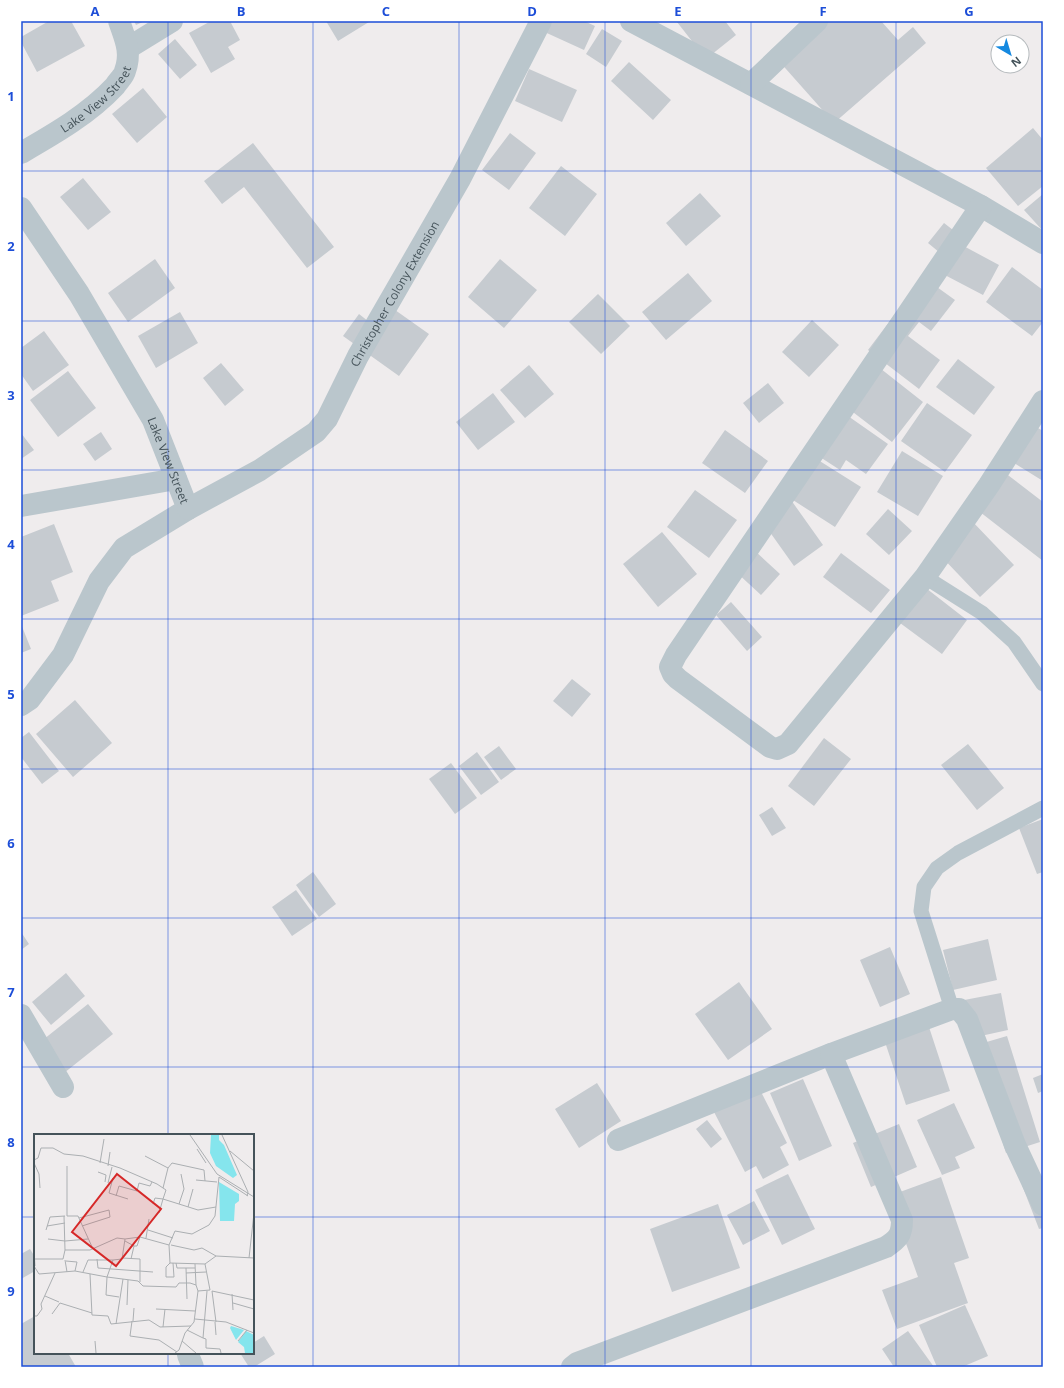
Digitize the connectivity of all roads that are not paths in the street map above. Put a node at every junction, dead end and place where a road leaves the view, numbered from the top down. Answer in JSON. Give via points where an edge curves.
{"nodes":[{"id":1,"x":119,"y":21,"type":"edge"},
{"id":2,"x":172,"y":21,"type":"edge"},
{"id":3,"x":541,"y":21,"type":"edge"},
{"id":4,"x":631,"y":21,"type":"edge"},
{"id":5,"x":817,"y":21,"type":"edge"},
{"id":6,"x":128,"y":48,"type":"junction"},
{"id":7,"x":751,"y":84,"type":"junction"},
{"id":8,"x":21,"y":153,"type":"edge"},
{"id":9,"x":981,"y":206,"type":"junction"},
{"id":10,"x":21,"y":208,"type":"edge"},
{"id":11,"x":1043,"y":243,"type":"edge"},
{"id":12,"x":1043,"y":401,"type":"edge"},
{"id":13,"x":176,"y":479,"type":"junction"},
{"id":14,"x":21,"y":506,"type":"edge"},
{"id":15,"x":188,"y":509,"type":"junction"},
{"id":16,"x":925,"y":577,"type":"junction"},
{"id":17,"x":1043,"y":684,"type":"edge"},
{"id":18,"x":21,"y":705,"type":"edge"},
{"id":19,"x":1043,"y":808,"type":"edge"},
{"id":20,"x":952,"y":1009,"type":"junction"},
{"id":21,"x":21,"y":1015,"type":"edge"},
{"id":22,"x":831,"y":1054,"type":"junction"},
{"id":23,"x":63,"y":1087,"type":"dead end"},
{"id":24,"x":618,"y":1140,"type":"dead end"},
{"id":25,"x":1035,"y":1168,"type":"edge"},
{"id":26,"x":1043,"y":1204,"type":"edge"},
{"id":27,"x":572,"y":1367,"type":"edge"}],
"edges":[{"from":1,"to":6,"type":"street","name":"Lake View Street"},
{"from":2,"to":6,"type":"street"},
{"from":3,"to":15,"type":"street","name":"Christopher Colony Extension","via":[[460,179],[358,356],[322,426],[260,470]]},
{"from":4,"to":7,"type":"street"},
{"from":5,"to":7,"type":"street"},
{"from":6,"to":8,"type":"street","name":"Lake View Street","via":[[125,73],[107,94],[82,115]]},
{"from":7,"to":9,"type":"street"},
{"from":9,"to":11,"type":"street"},
{"from":9,"to":16,"type":"street","via":[[676,655],[670,667],[671,671],[678,679],[770,748],[782,748],[791,742]]},
{"from":10,"to":13,"type":"street","name":"Lake View Street","via":[[79,294],[153,420]]},
{"from":12,"to":16,"type":"street"},
{"from":13,"to":14,"type":"street"},
{"from":13,"to":15,"type":"street","name":"Lake View Street"},
{"from":15,"to":18,"type":"street","name":"Lake View Street","via":[[124,548],[99,581],[63,655],[30,699]]},
{"from":16,"to":17,"type":"lane","via":[[982,612],[1014,642]]},
{"from":19,"to":20,"type":"lane","via":[[958,853],[937,868],[924,887],[921,911]]},
{"from":20,"to":22,"type":"street"},
{"from":20,"to":25,"type":"street","via":[[959,1009],[966,1019],[1015,1145]]},
{"from":21,"to":23,"type":"street"},
{"from":22,"to":24,"type":"street"},
{"from":22,"to":27,"type":"street","via":[[902,1220],[898,1239],[886,1247]]},
{"from":25,"to":26,"type":"street"}]}
